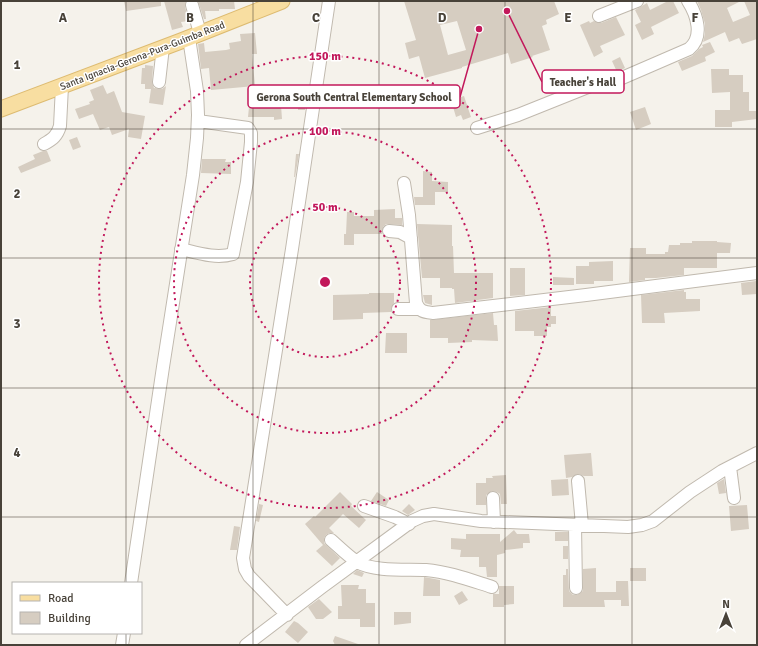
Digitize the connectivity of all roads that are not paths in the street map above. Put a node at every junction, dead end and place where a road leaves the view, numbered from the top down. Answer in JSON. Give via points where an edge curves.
{"nodes":[{"id":1,"x":282,"y":1,"type":"edge"},
{"id":2,"x":329,"y":1,"type":"edge"},
{"id":3,"x":637,"y":1,"type":"edge"},
{"id":4,"x":688,"y":1,"type":"edge"},
{"id":5,"x":192,"y":5,"type":"dead end"},
{"id":6,"x":258,"y":6,"type":"edge"},
{"id":7,"x":599,"y":16,"type":"dead end"},
{"id":8,"x":194,"y":36,"type":"junction"},
{"id":9,"x":163,"y":48,"type":"junction"},
{"id":10,"x":159,"y":82,"type":"dead end"},
{"id":11,"x":62,"y":86,"type":"junction"},
{"id":12,"x":1,"y":109,"type":"edge"},
{"id":13,"x":198,"y":121,"type":"junction"},
{"id":14,"x":477,"y":128,"type":"dead end"},
{"id":15,"x":44,"y":144,"type":"dead end"},
{"id":16,"x":404,"y":183,"type":"dead end"},
{"id":17,"x":389,"y":231,"type":"dead end"},
{"id":18,"x":411,"y":238,"type":"junction"},
{"id":19,"x":181,"y":249,"type":"junction"},
{"id":20,"x":757,"y":272,"type":"edge"},
{"id":21,"x":398,"y":309,"type":"dead end"},
{"id":22,"x":419,"y":309,"type":"junction"},
{"id":23,"x":757,"y":453,"type":"edge"},
{"id":24,"x":730,"y":467,"type":"junction"},
{"id":25,"x":578,"y":481,"type":"dead end"},
{"id":26,"x":493,"y":498,"type":"dead end"},
{"id":27,"x":734,"y":498,"type":"dead end"},
{"id":28,"x":364,"y":506,"type":"dead end"},
{"id":29,"x":494,"y":522,"type":"junction"},
{"id":30,"x":408,"y":524,"type":"junction"},
{"id":31,"x":578,"y":525,"type":"junction"},
{"id":32,"x":331,"y":540,"type":"dead end"},
{"id":33,"x":357,"y":562,"type":"junction"},
{"id":34,"x":131,"y":582,"type":"edge"},
{"id":35,"x":492,"y":587,"type":"dead end"},
{"id":36,"x":576,"y":588,"type":"dead end"},
{"id":37,"x":287,"y":615,"type":"junction"},
{"id":38,"x":124,"y":634,"type":"edge"},
{"id":39,"x":122,"y":645,"type":"edge"},
{"id":40,"x":246,"y":645,"type":"edge"}],
"edges":[{"from":1,"to":6,"type":"main road","name":"Santa Ignacia-Gerona-Pura-Guimba Road"},
{"from":2,"to":37,"type":"street","via":[[243,558],[249,576]]},
{"from":3,"to":7,"type":"street"},
{"from":4,"to":14,"type":"street","via":[[697,19],[697,38],[689,49],[622,78],[593,85]]},
{"from":5,"to":8,"type":"street"},
{"from":6,"to":8,"type":"main road","name":"Santa Ignacia-Gerona-Pura-Guimba Road"},
{"from":8,"to":9,"type":"main road","name":"Santa Ignacia-Gerona-Pura-Guimba Road"},
{"from":8,"to":13,"type":"street"},
{"from":9,"to":10,"type":"street"},
{"from":9,"to":11,"type":"main road","name":"Santa Ignacia-Gerona-Pura-Guimba Road"},
{"from":11,"to":12,"type":"main road","name":"Santa Ignacia-Gerona-Pura-Guimba Road"},
{"from":11,"to":15,"type":"street","via":[[60,126],[55,137]]},
{"from":13,"to":19,"type":"street","via":[[193,175]]},
{"from":13,"to":19,"type":"street","via":[[248,128],[251,142],[247,182],[233,254],[226,256]]},
{"from":16,"to":18,"type":"street"},
{"from":17,"to":18,"type":"street","via":[[400,232]]},
{"from":18,"to":22,"type":"street","via":[[416,303]]},
{"from":19,"to":34,"type":"street"},
{"from":20,"to":22,"type":"street","via":[[433,313],[422,312]]},
{"from":21,"to":22,"type":"street"},
{"from":23,"to":24,"type":"street"},
{"from":24,"to":27,"type":"street"},
{"from":24,"to":31,"type":"street","via":[[690,492],[653,521],[628,527]]},
{"from":25,"to":31,"type":"street"},
{"from":26,"to":29,"type":"street"},
{"from":28,"to":30,"type":"street"},
{"from":29,"to":30,"type":"street","via":[[434,514],[423,516]]},
{"from":29,"to":31,"type":"street"},
{"from":30,"to":33,"type":"street"},
{"from":31,"to":36,"type":"street"},
{"from":32,"to":33,"type":"street"},
{"from":33,"to":35,"type":"street","via":[[370,567],[453,574]]},
{"from":33,"to":37,"type":"street"},
{"from":37,"to":40,"type":"street"},
{"from":38,"to":39,"type":"street"}]}
